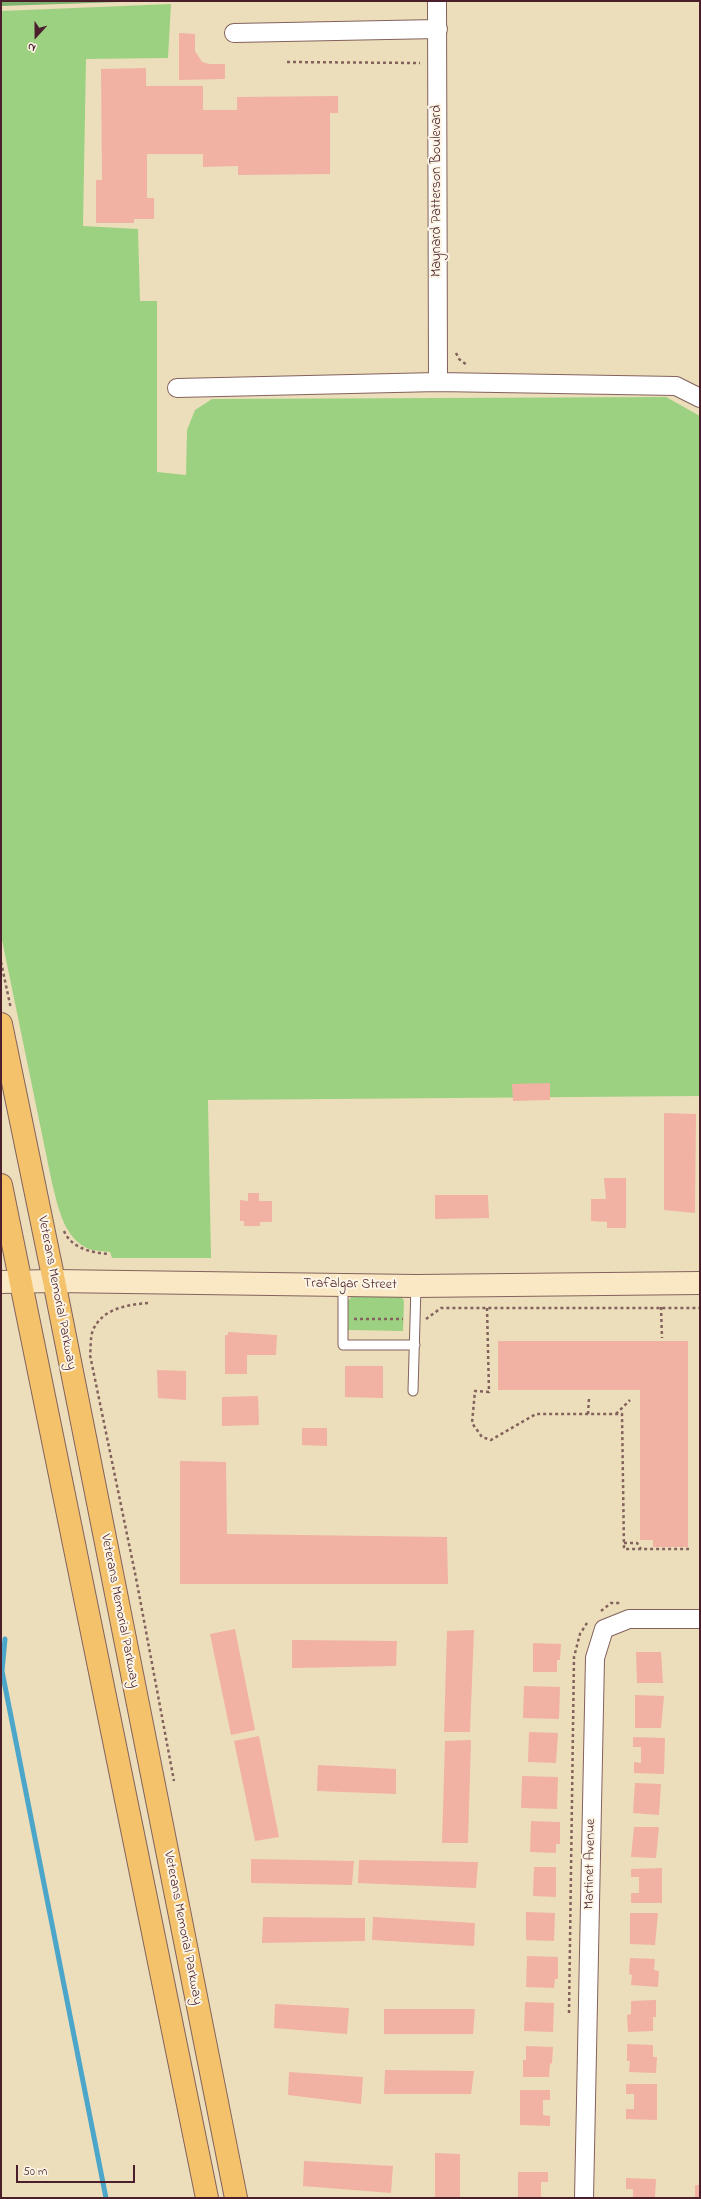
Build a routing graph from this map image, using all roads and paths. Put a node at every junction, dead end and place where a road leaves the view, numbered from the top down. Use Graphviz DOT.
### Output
graph roads {
  1 [pos="437,1"];
  2 [pos="438,29"];
  3 [pos="234,33"];
  4 [pos="287,62"];
  5 [pos="421,63"];
  6 [pos="453,347"];
  7 [pos="474,367"];
  8 [pos="438,382"];
  9 [pos="177,388"];
  10 [pos="700,398"];
  11 [pos="1,1024"];
  12 [pos="1,1185"];
  13 [pos="54,1281"];
  14 [pos="11,1282"];
  15 [pos="700,1283"];
  16 [pos="343,1285"];
  17 [pos="416,1286"];
  18 [pos="154,1302"];
  19 [pos="661,1307"];
  20 [pos="487,1308"];
  21 [pos="700,1308"];
  22 [pos="343,1319"];
  23 [pos="415,1319"];
  24 [pos="662,1338"];
  25 [pos="415,1345"];
  26 [pos="413,1391"];
  27 [pos="589,1398"];
  28 [pos="630,1400"];
  29 [pos="588,1414"];
  30 [pos="616,1414"];
  31 [pos="624,1543"];
  32 [pos="641,1549"];
  33 [pos="689,1549"];
  34 [pos="700,1619"];
  35 [pos="586,1625"];
  36 [pos="174,1782"];
  37 [pos="569,2014"];
  38 [pos="207,2198"];
  39 [pos="236,2198"];
  40 [pos="584,2198"];
  1 -- 2 [label="street, Maynard Patterson Boulevard"];
  2 -- 3 [label="street"];
  2 -- 8 [label="street, Maynard Patterson Boulevard"];
  4 -- 5 [label="path"];
  6 -- 7 [label="path"];
  8 -- 9 [label="street"];
  8 -- 10 [label="street"];
  11 -- 13 [label="highway, Veterans Memorial Parkway"];
  12 -- 14 [label="highway, Veterans Memorial Parkway"];
  13 -- 14 [label="main road, Trafalgar Street"];
  13 -- 16 [label="main road, Trafalgar Street"];
  13 -- 39 [label="highway, Veterans Memorial Parkway"];
  14 -- 38 [label="highway, Veterans Memorial Parkway"];
  15 -- 17 [label="main road, Trafalgar Street"];
  16 -- 17 [label="main road, Trafalgar Street"];
  16 -- 22 [label="lane"];
  17 -- 23 [label="lane"];
  18 -- 36 [label="path"];
  19 -- 20 [label="path"];
  19 -- 21 [label="path"];
  19 -- 24 [label="path"];
  20 -- 23 [label="path"];
  20 -- 29 [label="path"];
  22 -- 23 [label="path"];
  22 -- 25 [label="lane"];
  23 -- 25 [label="lane"];
  25 -- 26 [label="lane"];
  27 -- 29 [label="path"];
  28 -- 30 [label="path"];
  29 -- 30 [label="path"];
  30 -- 31 [label="path"];
  31 -- 32 [label="path"];
  31 -- 32 [label="path"];
  32 -- 33 [label="path"];
  34 -- 40 [label="street, Martinet Avenue"];
  35 -- 37 [label="path"];
}
